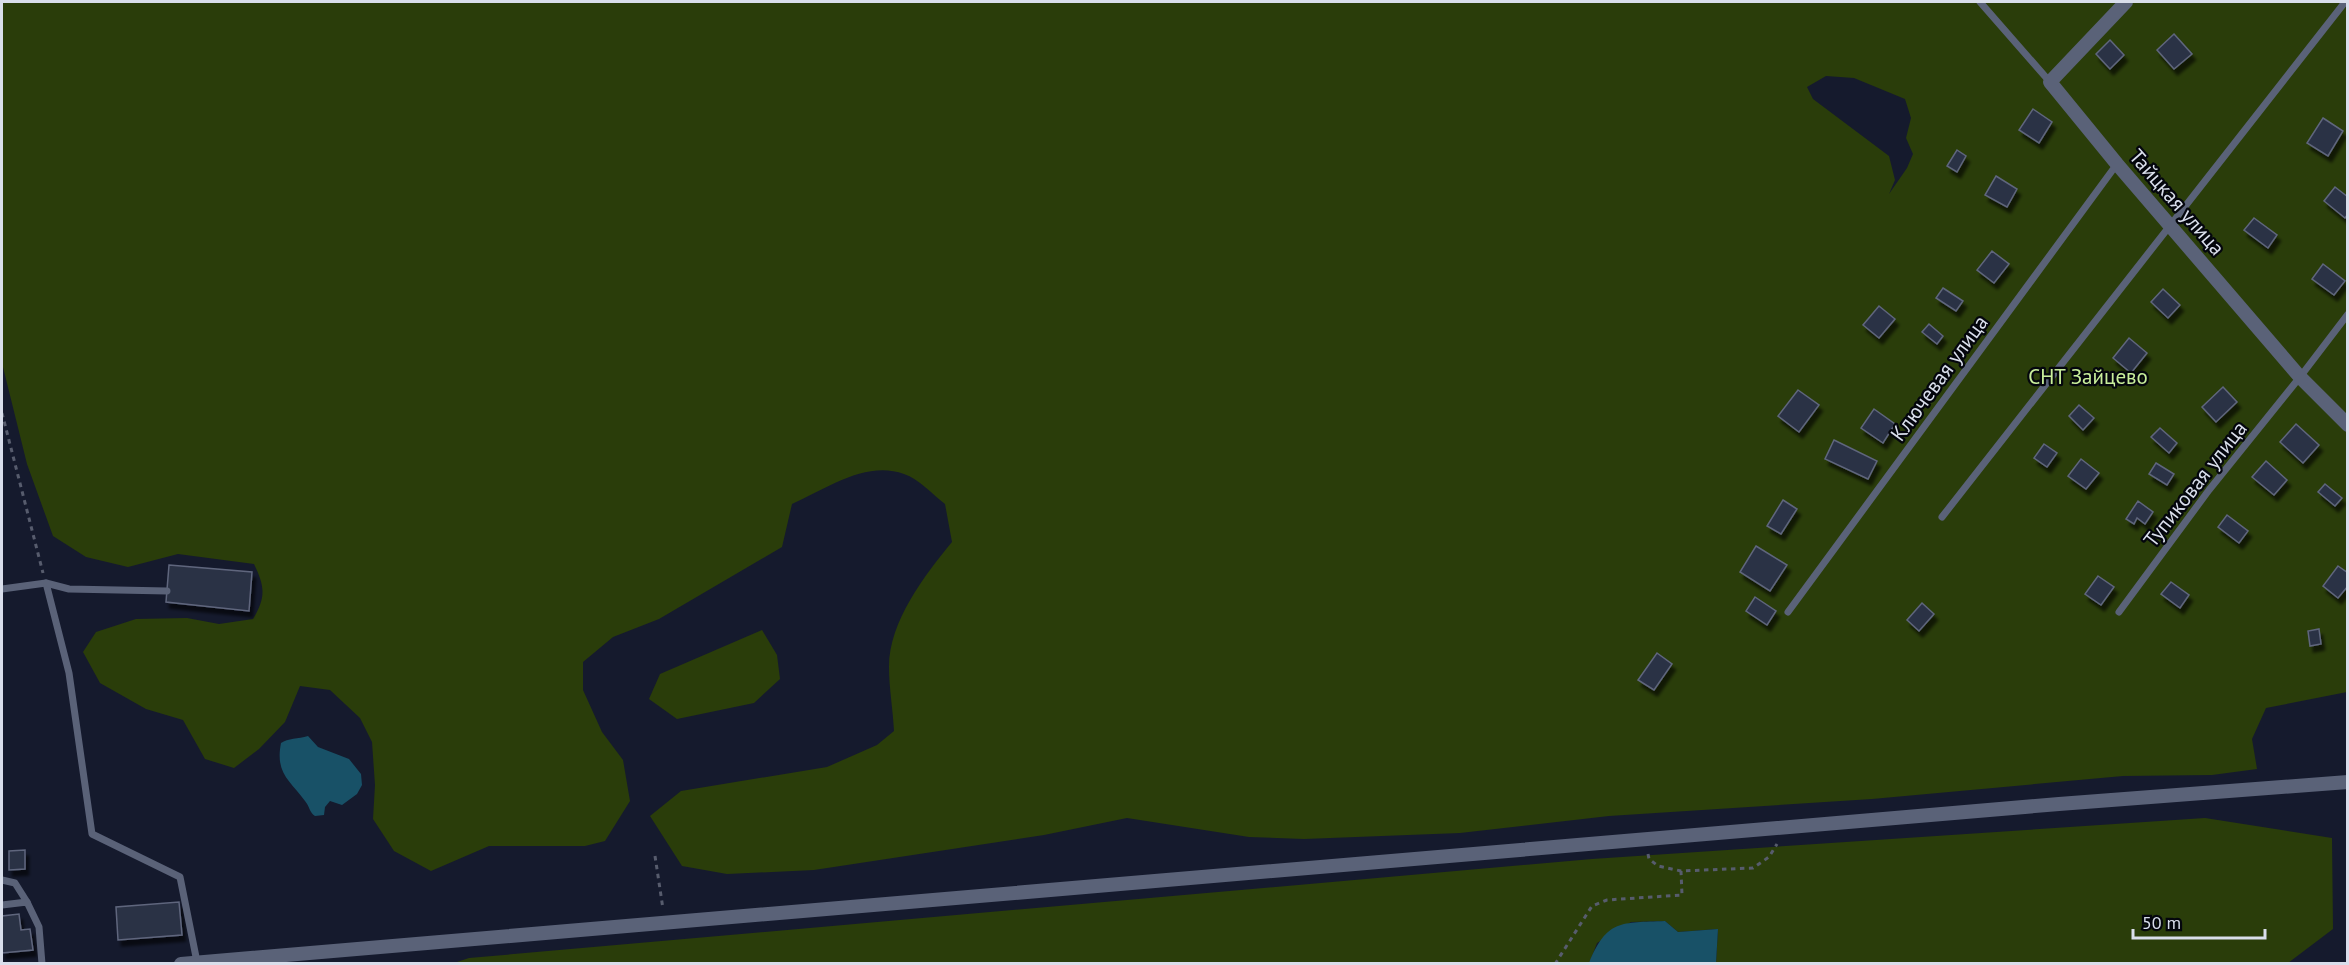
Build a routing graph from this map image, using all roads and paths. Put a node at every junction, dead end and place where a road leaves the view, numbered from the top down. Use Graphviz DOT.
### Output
graph roads {
  1 [pos="1980,2"];
  2 [pos="2126,2"];
  3 [pos="2345,2"];
  4 [pos="2050,82"];
  5 [pos="2116,164"];
  6 [pos="2171,227"];
  7 [pos="2348,314"];
  8 [pos="2300,377"];
  9 [pos="2,413"];
  10 [pos="2348,425"];
  11 [pos="1942,517"];
  12 [pos="46,583"];
  13 [pos="2,589"];
  14 [pos="167,591"];
  15 [pos="1788,612"];
  16 [pos="2119,612"];
  17 [pos="2348,782"];
  18 [pos="1779,828"];
  19 [pos="1647,840"];
  20 [pos="655,856"];
  21 [pos="1681,871"];
  22 [pos="2,880"];
  23 [pos="27,902"];
  24 [pos="2,905"];
  25 [pos="666,922"];
  26 [pos="197,962"];
  27 [pos="42,963"];
  28 [pos="181,963"];
  29 [pos="1555,963"];
  1 -- 4 [label="lane, Тайцкая улица"];
  2 -- 4 [label="street"];
  3 -- 6 [label="lane"];
  4 -- 5 [label="street, Тайцкая улица"];
  5 -- 6 [label="street, Тайцкая улица"];
  5 -- 15 [label="lane, Ключевая улица"];
  6 -- 8 [label="street, Тайцкая улица"];
  6 -- 11 [label="lane"];
  7 -- 8 [label="lane, Тупиковая улица"];
  8 -- 10 [label="street, Тайцкая улица"];
  8 -- 16 [label="lane, Тупиковая улица"];
  9 -- 12 [label="path"];
  12 -- 13 [label="lane"];
  12 -- 14 [label="lane"];
  12 -- 26 [label="lane"];
  17 -- 18 [label="street"];
  18 -- 19 [label="street"];
  18 -- 21 [label="path"];
  19 -- 21 [label="path"];
  19 -- 25 [label="street"];
  20 -- 25 [label="path"];
  21 -- 29 [label="path"];
  22 -- 23 [label="lane"];
  23 -- 24 [label="lane"];
  23 -- 27 [label="lane"];
  25 -- 26 [label="street"];
  26 -- 28 [label="street"];
}
